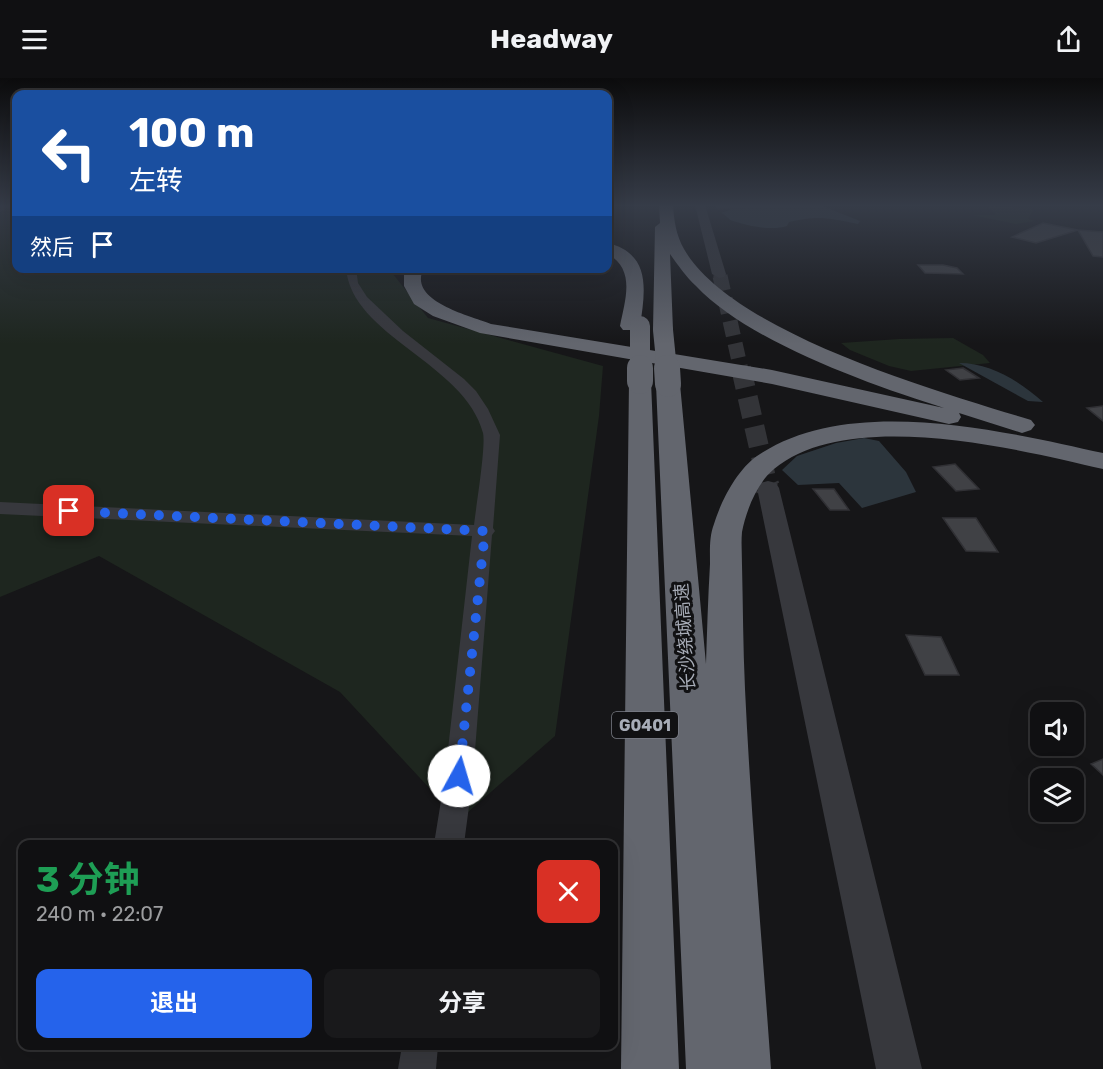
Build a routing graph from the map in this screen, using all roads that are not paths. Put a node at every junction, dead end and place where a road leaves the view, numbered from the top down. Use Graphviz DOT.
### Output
graph roads {
  1 [pos="615,251"];
  2 [pos="645,251"];
  3 [pos="663,251"];
  4 [pos="677,251"];
  5 [pos="713,251"];
  6 [pos="350,273"];
  7 [pos="413,273"];
  8 [pos="423,273"];
  9 [pos="719,274"];
  10 [pos="635,326"];
  11 [pos="646,381"];
  12 [pos="1101,455"];
  13 [pos="768,488"];
  14 [pos="0,508"];
  15 [pos="485,531"];
  16 [pos="450,840"];
  17 [pos="419,1050"];
  18 [pos="417,1069"];
  19 [pos="651,1069"];
  20 [pos="715,1069"];
  21 [pos="742,1069"];
  22 [pos="899,1069"];
  1 -- 10 [label="highway"];
  2 -- 10 [label="highway, 长沙绕城高速 / G0401"];
  3 -- 11 [label="highway, 长沙绕城高速 / G0401, bridge"];
  4 -- 12 [label="highway"];
  5 -- 9 [label="street"];
  6 -- 15 [label="street"];
  7 -- 12 [label="highway"];
  8 -- 12 [label="highway"];
  10 -- 11 [label="highway, 长沙绕城高速 / G0401, bridge"];
  11 -- 19 [label="highway, 长沙绕城高速 / G0401"];
  11 -- 20 [label="highway, 长沙绕城高速 / G0401"];
  12 -- 21 [label="highway"];
  13 -- 22 [label="street"];
  14 -- 15 [label="street"];
  15 -- 16 [label="street"];
  17 -- 18 [label="street"];
}
